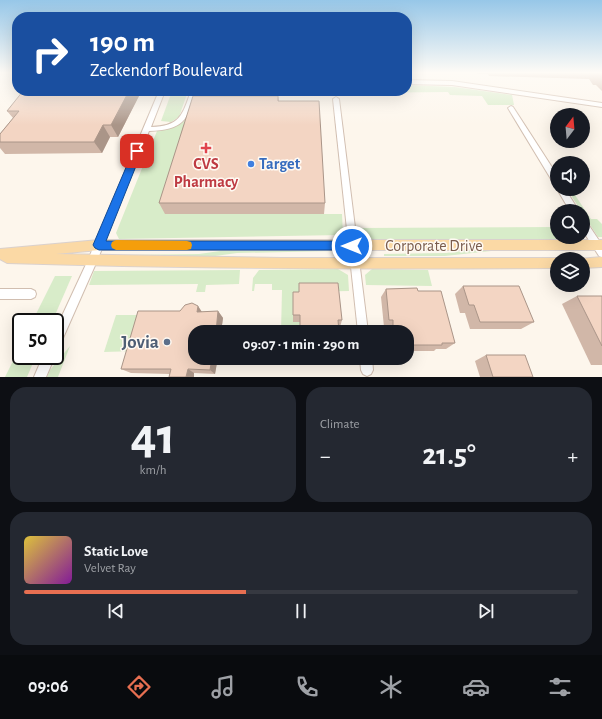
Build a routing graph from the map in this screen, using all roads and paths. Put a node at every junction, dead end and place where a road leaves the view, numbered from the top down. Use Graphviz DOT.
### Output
graph roads {
  1 [pos="492,90"];
  2 [pos="160,96"];
  3 [pos="192,96"];
  4 [pos="336,99"];
  5 [pos="602,105"];
  6 [pos="511,108"];
  7 [pos="146,129"];
  8 [pos="550,171"];
  9 [pos="590,234"];
  10 [pos="99,245"];
  11 [pos="352,246"];
  12 [pos="600,248"];
  13 [pos="0,254"];
  14 [pos="0,258"];
  15 [pos="92,261"];
  16 [pos="602,262"];
  17 [pos="550,263"];
  18 [pos="590,263"];
  19 [pos="355,264"];
  20 [pos="0,294"];
  21 [pos="31,294"];
  22 [pos="64,323"];
  23 [pos="362,325"];
  24 [pos="45,365"];
  25 [pos="367,365"];
  26 [pos="367,370"];
  27 [pos="40,377"];
  1 -- 5 [label="street"];
  2 -- 7 [label="street"];
  3 -- 7 [label="street"];
  4 -- 11 [label="street"];
  6 -- 8 [label="street"];
  7 -- 10 [label="street"];
  9 -- 12 [label="street"];
  10 -- 11 [label="main road, Corporate Drive"];
  10 -- 13 [label="main road, Corporate Drive"];
  10 -- 15 [label="street"];
  11 -- 12 [label="main road, Corporate Drive"];
  11 -- 19 [label="street"];
  14 -- 15 [label="main road, Corporate Drive"];
  15 -- 19 [label="main road, Corporate Drive"];
  15 -- 22 [label="street"];
  16 -- 18 [label="main road"];
  17 -- 19 [label="main road, Corporate Drive"];
  19 -- 23 [label="street"];
  20 -- 21 [label="street"];
  24 -- 27 [label="street"];
  25 -- 26 [label="street"];
}
